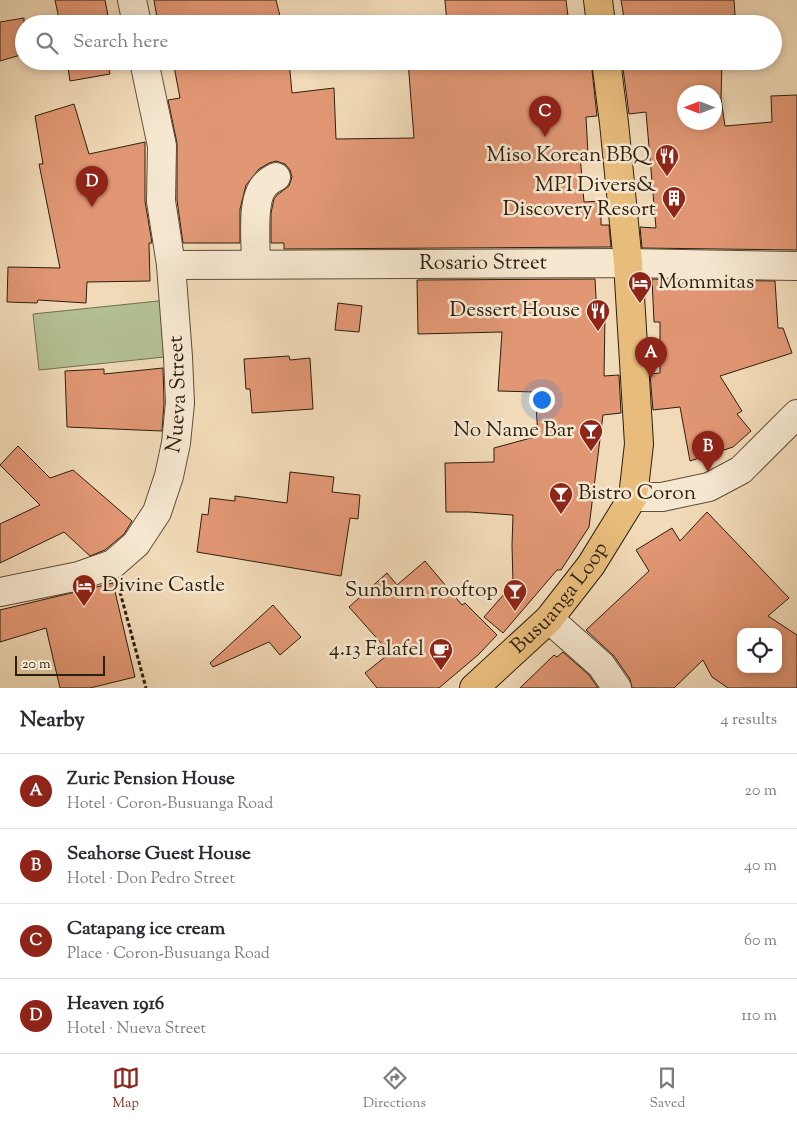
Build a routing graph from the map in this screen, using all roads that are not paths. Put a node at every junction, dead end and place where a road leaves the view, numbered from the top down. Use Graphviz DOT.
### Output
graph roads {
  1 [pos="132,0"];
  2 [pos="598,0"];
  3 [pos="134,15"];
  4 [pos="600,15"];
  5 [pos="146,70"];
  6 [pos="607,70"];
  7 [pos="276,177"];
  8 [pos="256,263"];
  9 [pos="628,263"];
  10 [pos="171,265"];
  11 [pos="797,266"];
  12 [pos="797,414"];
  13 [pos="633,497"];
  14 [pos="0,592"];
  15 [pos="549,619"];
  16 [pos="474,688"];
  17 [pos="617,688"];
  1 -- 3 [label="street"];
  2 -- 4 [label="main road"];
  5 -- 10 [label="street, Nueva Street"];
  6 -- 9 [label="main road"];
  7 -- 8 [label="street"];
  8 -- 9 [label="street, Rosario Street"];
  8 -- 10 [label="street, Rosario Street"];
  9 -- 11 [label="street, Rosario Street"];
  9 -- 13 [label="main road"];
  10 -- 14 [label="street, Nueva Street"];
  12 -- 13 [label="street"];
  13 -- 15 [label="main road, Busuanga Loop"];
  15 -- 16 [label="main road, Busuanga Loop"];
  15 -- 17 [label="street"];
}
